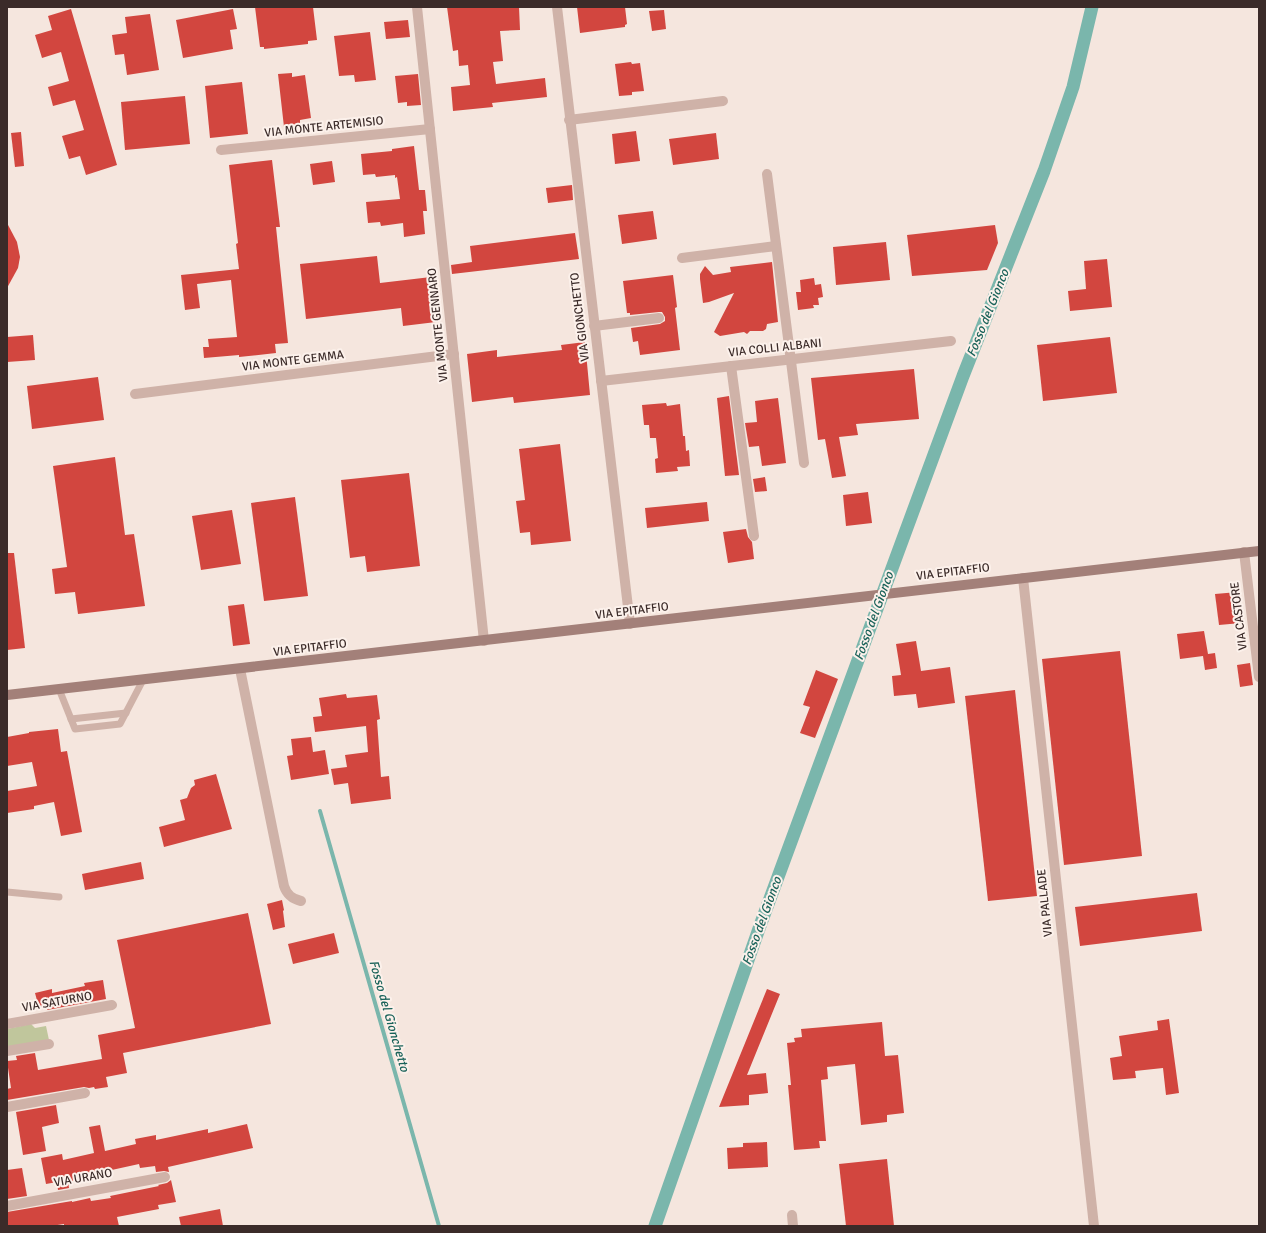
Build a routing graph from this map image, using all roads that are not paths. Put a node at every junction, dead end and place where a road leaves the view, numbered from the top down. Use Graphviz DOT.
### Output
graph roads {
  1 [pos="417,7"];
  2 [pos="557,7"];
  3 [pos="724,101"];
  4 [pos="569,120"];
  5 [pos="430,129"];
  6 [pos="221,150"];
  7 [pos="766,174"];
  8 [pos="776,246"];
  9 [pos="682,258"];
  10 [pos="659,318"];
  11 [pos="594,326"];
  12 [pos="951,341"];
  13 [pos="454,354"];
  14 [pos="790,360"];
  15 [pos="731,366"];
  16 [pos="601,381"];
  17 [pos="135,394"];
  18 [pos="804,463"];
  19 [pos="754,536"];
  20 [pos="1259,551"];
  21 [pos="1244,552"];
  22 [pos="1023,578"];
  23 [pos="630,624"];
  24 [pos="484,641"];
  25 [pos="240,669"];
  26 [pos="1259,677"];
  27 [pos="143,680"];
  28 [pos="59,689"];
  29 [pos="7,695"];
  30 [pos="7,892"];
  31 [pos="59,897"];
  32 [pos="301,901"];
  33 [pos="112,1005"];
  34 [pos="7,1024"];
  35 [pos="48,1044"];
  36 [pos="7,1051"];
  37 [pos="85,1093"];
  38 [pos="7,1107"];
  39 [pos="164,1177"];
  40 [pos="7,1206"];
  41 [pos="792,1215"];
  42 [pos="793,1226"];
  43 [pos="1094,1226"];
  1 -- 5 [label="street, VIA MONTE GENNARO"];
  2 -- 4 [label="street, VIA GIONCHETTO"];
  3 -- 4 [label="street"];
  4 -- 11 [label="street, VIA GIONCHETTO"];
  5 -- 6 [label="street, VIA MONTE ARTEMISIO"];
  5 -- 13 [label="street, VIA MONTE GENNARO"];
  7 -- 8 [label="street"];
  8 -- 9 [label="street"];
  8 -- 14 [label="street"];
  10 -- 11 [label="street"];
  11 -- 16 [label="street, VIA GIONCHETTO"];
  12 -- 14 [label="street, VIA COLLI ALBANI"];
  13 -- 17 [label="street, VIA MONTE GEMMA"];
  13 -- 24 [label="street, VIA MONTE GENNARO"];
  14 -- 15 [label="street, VIA COLLI ALBANI"];
  14 -- 18 [label="street"];
  15 -- 16 [label="street, VIA COLLI ALBANI"];
  15 -- 19 [label="street"];
  16 -- 23 [label="street, VIA GIONCHETTO"];
  20 -- 21 [label="main road, VIA EPITAFFIO"];
  21 -- 22 [label="main road, VIA EPITAFFIO"];
  21 -- 26 [label="street, VIA CASTORE"];
  22 -- 23 [label="main road, VIA EPITAFFIO"];
  22 -- 43 [label="street, VIA PALLADE"];
  23 -- 24 [label="main road, VIA EPITAFFIO"];
  24 -- 25 [label="main road, VIA EPITAFFIO"];
  25 -- 27 [label="main road, VIA EPITAFFIO"];
  25 -- 32 [label="street"];
  27 -- 28 [label="main road, VIA EPITAFFIO"];
  27 -- 28 [label="lane"];
  28 -- 29 [label="main road, VIA EPITAFFIO"];
  30 -- 31 [label="lane"];
  33 -- 34 [label="street, VIA SATURNO"];
  35 -- 36 [label="street"];
  37 -- 38 [label="street"];
  39 -- 40 [label="street, VIA URANO"];
  41 -- 42 [label="street"];
}
